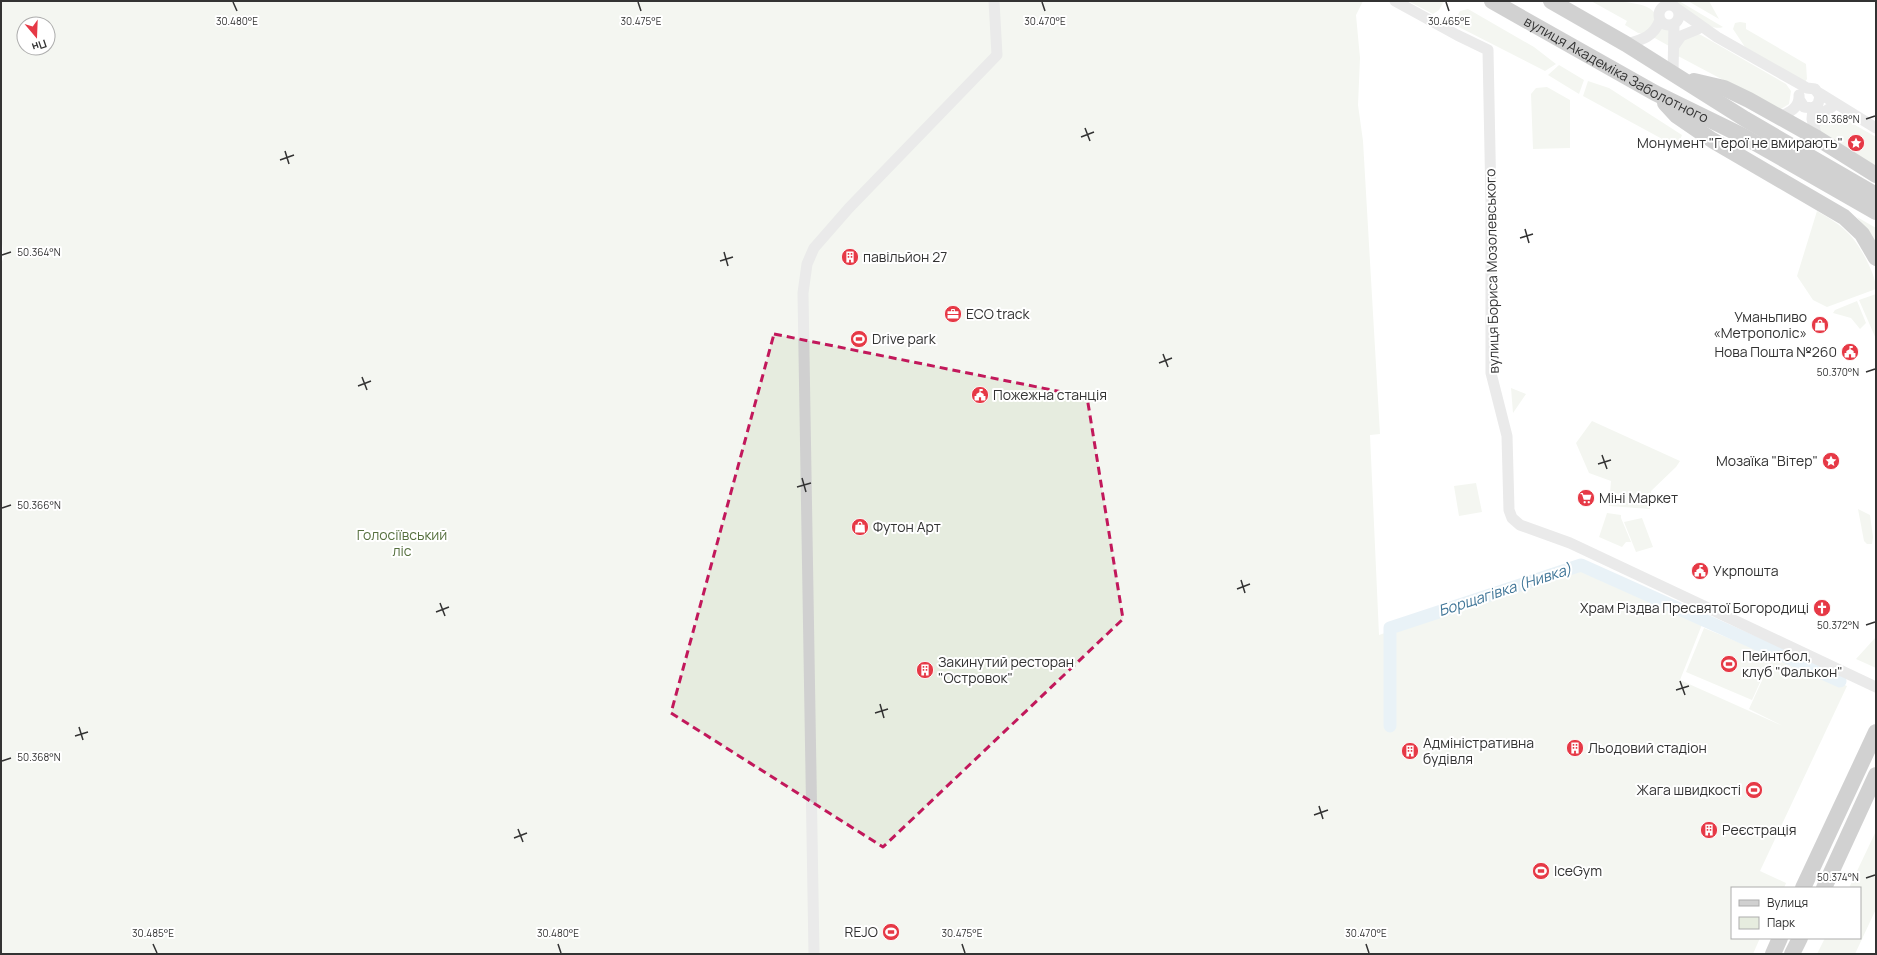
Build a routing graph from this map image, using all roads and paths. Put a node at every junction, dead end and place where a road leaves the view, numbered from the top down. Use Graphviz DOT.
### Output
graph roads {
  1 [pos="994,1"];
  2 [pos="1395,1"];
  3 [pos="1492,1"];
  4 [pos="1551,1"];
  5 [pos="1656,1"];
  6 [pos="1674,7"];
  7 [pos="1660,16"];
  8 [pos="1675,23"];
  9 [pos="1698,30"];
  10 [pos="1717,37"];
  11 [pos="1626,44"];
  12 [pos="1674,46"];
  13 [pos="1678,75"];
  14 [pos="1655,93"];
  15 [pos="1819,93"];
  16 [pos="1802,94"];
  17 [pos="1836,106"];
  18 [pos="1814,107"];
  19 [pos="1778,117"];
  20 [pos="1876,128"];
  21 [pos="1815,132"];
  22 [pos="1876,175"];
  23 [pos="1876,194"];
  24 [pos="1876,212"];
  25 [pos="1876,258"];
  26 [pos="1876,687"];
  27 [pos="1876,732"];
  28 [pos="1876,775"];
  29 [pos="1803,887"];
  30 [pos="1824,887"];
  31 [pos="1780,939"];
  32 [pos="1800,939"];
  33 [pos="814,954"];
  34 [pos="1773,954"];
  35 [pos="1792,954"];
  1 -- 33 [label="street"];
  2 -- 26 [label="street, вулиця Бориса Мозолевського"];
  3 -- 14 [label="highway, вулиця Академіка Заболотного"];
  4 -- 11 [label="highway, вулиця Академіка Заболотного"];
  5 -- 6 [label="street"];
  5 -- 7 [label="street"];
  6 -- 7 [label="street"];
  6 -- 8 [label="street"];
  6 -- 10 [label="street"];
  7 -- 8 [label="street"];
  7 -- 11 [label="street"];
  8 -- 9 [label="street"];
  8 -- 12 [label="street"];
  9 -- 10 [label="street"];
  9 -- 12 [label="street"];
  10 -- 16 [label="street"];
  11 -- 13 [label="highway, вулиця Академіка Заболотного"];
  12 -- 13 [label="street"];
  13 -- 19 [label="highway"];
  13 -- 23 [label="highway, вулиця Академіка Заболотного"];
  14 -- 24 [label="highway, вулиця Академіка Заболотного"];
  14 -- 25 [label="highway"];
  15 -- 16 [label="street"];
  15 -- 17 [label="street"];
  15 -- 18 [label="street"];
  16 -- 18 [label="street"];
  16 -- 19 [label="street"];
  17 -- 18 [label="street"];
  17 -- 20 [label="street"];
  17 -- 21 [label="street"];
  18 -- 21 [label="street"];
  19 -- 21 [label="highway"];
  21 -- 22 [label="highway"];
  27 -- 29 [label="highway"];
  28 -- 30 [label="highway"];
  31 -- 34 [label="highway"];
  32 -- 35 [label="highway"];
}
